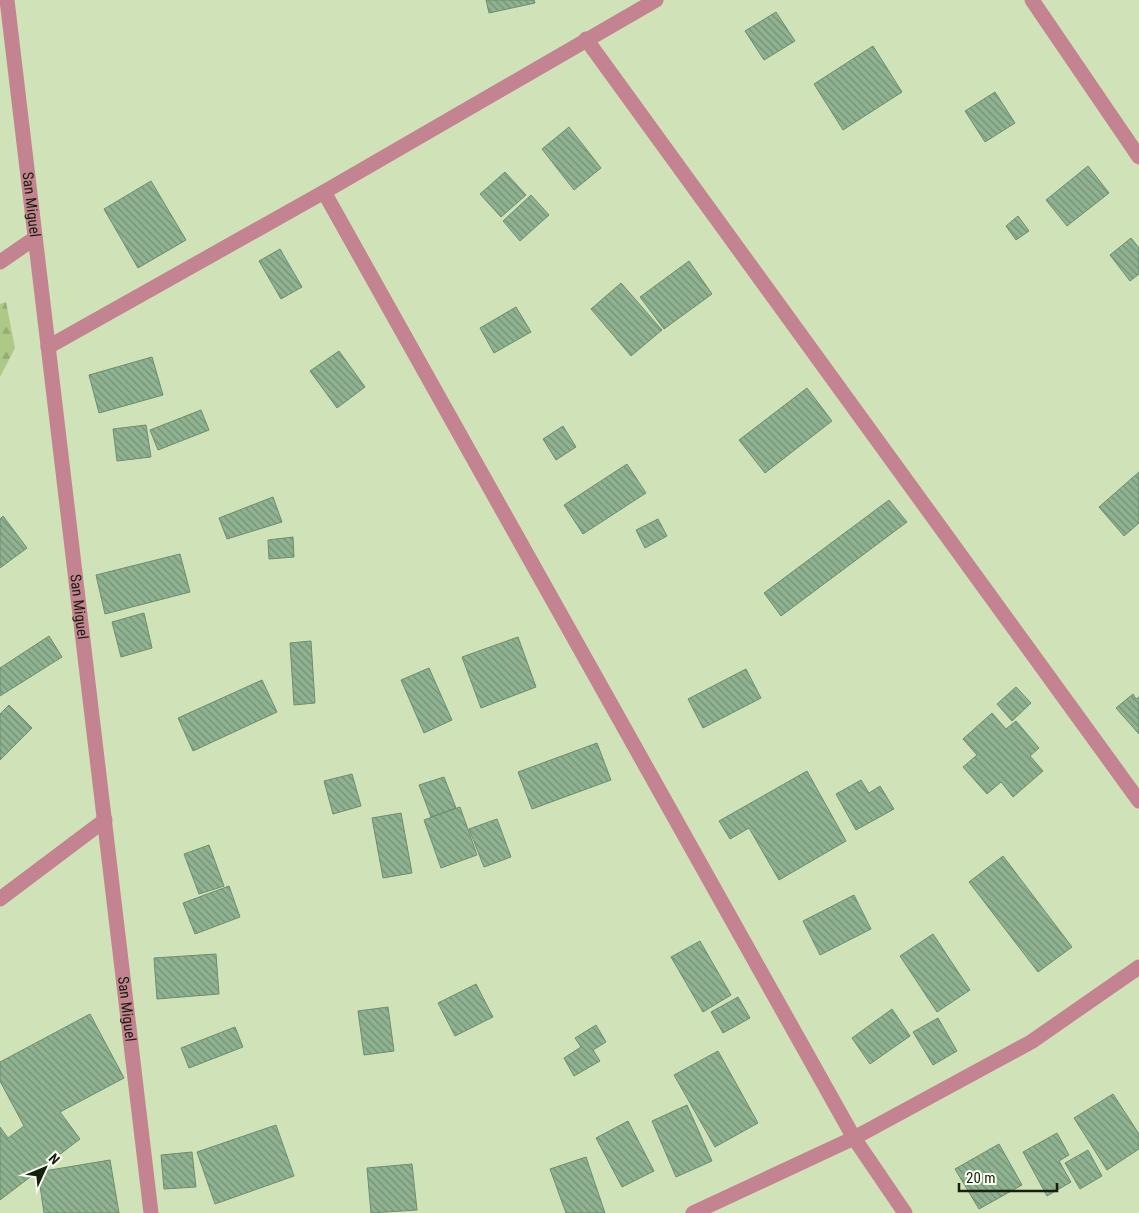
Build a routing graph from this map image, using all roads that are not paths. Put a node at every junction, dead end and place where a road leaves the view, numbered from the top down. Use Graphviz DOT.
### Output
graph roads {
  1 [pos="7,0"];
  2 [pos="656,0"];
  3 [pos="1032,0"];
  4 [pos="0,2"];
  5 [pos="9,15"];
  6 [pos="586,38"];
  7 [pos="1139,157"];
  8 [pos="324,192"];
  9 [pos="35,238"];
  10 [pos="0,262"];
  11 [pos="48,347"];
  12 [pos="1139,801"];
  13 [pos="105,820"];
  14 [pos="0,899"];
  15 [pos="1139,967"];
  16 [pos="854,1138"];
  17 [pos="151,1213"];
  18 [pos="693,1213"];
  19 [pos="905,1213"];
  1 -- 5 [label="street, San Miguel"];
  2 -- 6 [label="street"];
  3 -- 7 [label="street"];
  4 -- 5 [label="street"];
  5 -- 9 [label="street, San Miguel"];
  6 -- 8 [label="street"];
  6 -- 12 [label="street"];
  8 -- 11 [label="street"];
  8 -- 16 [label="street"];
  9 -- 10 [label="street"];
  9 -- 11 [label="street, San Miguel"];
  11 -- 13 [label="street, San Miguel"];
  13 -- 14 [label="street"];
  13 -- 17 [label="street, San Miguel"];
  15 -- 16 [label="street"];
  16 -- 18 [label="street"];
  16 -- 19 [label="street"];
}
